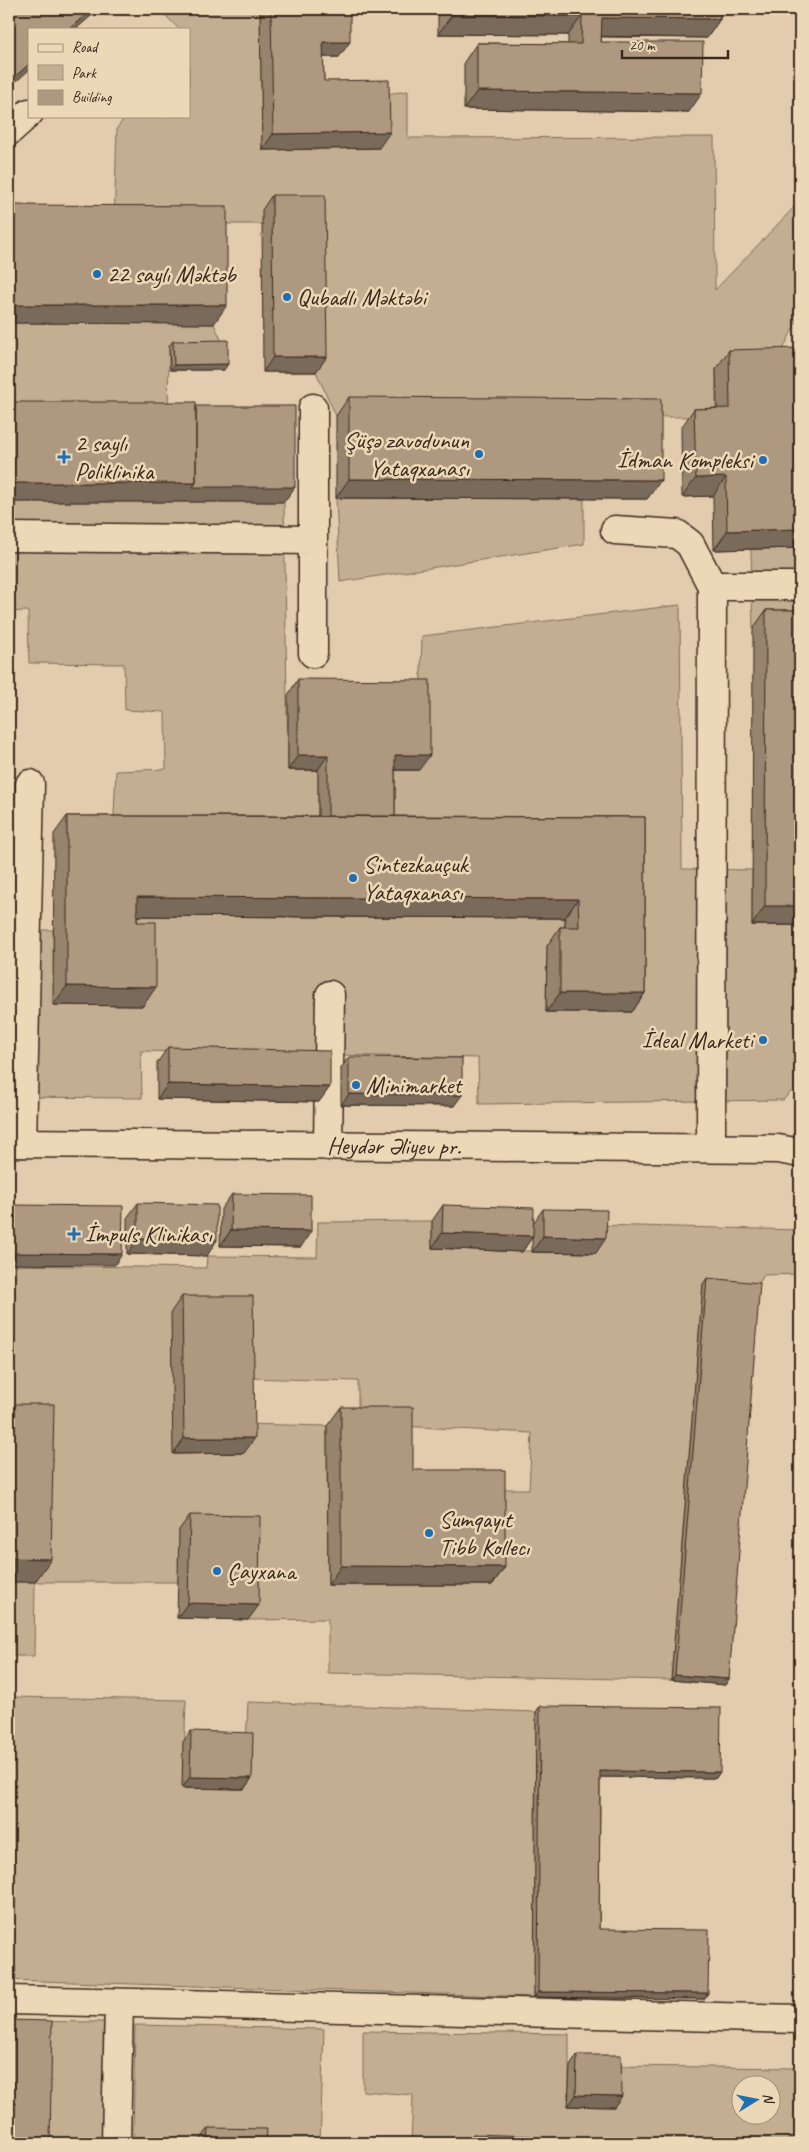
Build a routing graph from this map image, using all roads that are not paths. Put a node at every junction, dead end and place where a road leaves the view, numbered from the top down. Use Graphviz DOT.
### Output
graph roads {
  1 [pos="28,114"];
  2 [pos="9,131"];
  3 [pos="314,408"];
  4 [pos="615,530"];
  5 [pos="9,537"];
  6 [pos="313,540"];
  7 [pos="712,586"];
  8 [pos="800,586"];
  9 [pos="313,653"];
  10 [pos="30,784"];
  11 [pos="330,994"];
  12 [pos="15,1143"];
  13 [pos="328,1146"];
  14 [pos="793,1147"];
  15 [pos="711,1148"];
  16 [pos="9,2000"];
  17 [pos="119,2003"];
  18 [pos="800,2019"];
  19 [pos="116,2143"];
  1 -- 2 [label="main road"];
  3 -- 6 [label="main road"];
  4 -- 7 [label="main road"];
  5 -- 6 [label="main road"];
  6 -- 9 [label="main road"];
  7 -- 8 [label="main road"];
  7 -- 15 [label="main road"];
  10 -- 12 [label="main road"];
  11 -- 13 [label="main road"];
  12 -- 13 [label="main road, Heydər Əliyev pr."];
  13 -- 15 [label="main road, Heydər Əliyev pr."];
  14 -- 15 [label="main road, Heydər Əliyev pr."];
  16 -- 17 [label="main road"];
  17 -- 18 [label="main road"];
  17 -- 19 [label="main road"];
}
